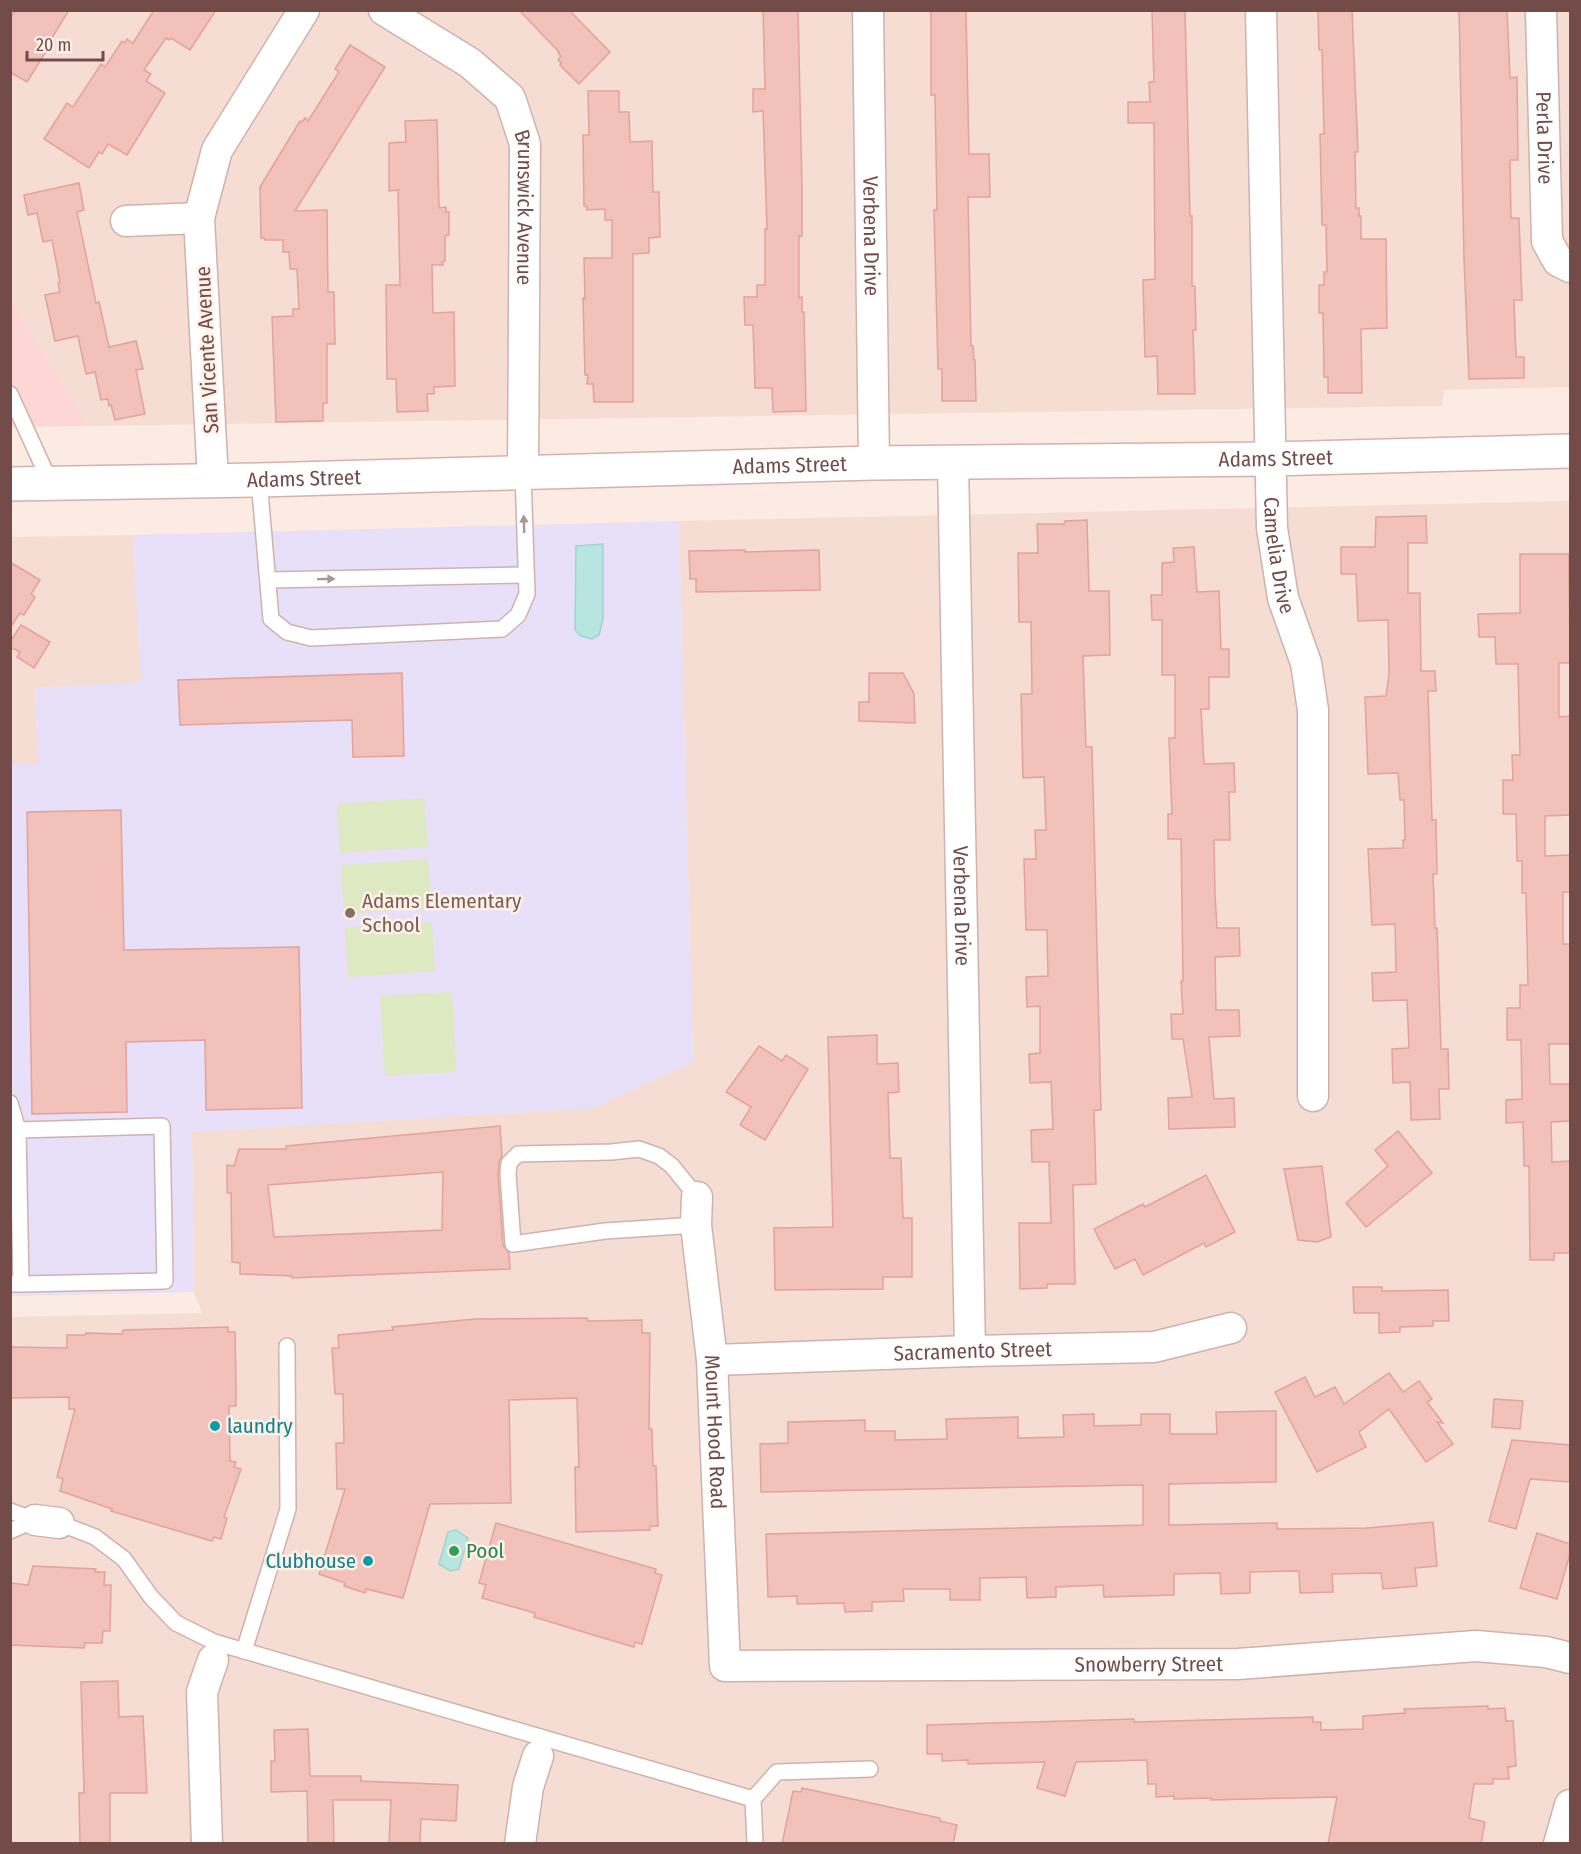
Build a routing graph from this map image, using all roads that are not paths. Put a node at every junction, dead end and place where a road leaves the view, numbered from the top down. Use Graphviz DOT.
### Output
graph roads {
  1 [pos="304,10"];
  2 [pos="384,10"];
  3 [pos="868,10"];
  4 [pos="1261,10"];
  5 [pos="1541,10"];
  6 [pos="199,218"];
  7 [pos="126,221"];
  8 [pos="1564,264"];
  9 [pos="10,394"];
  10 [pos="1570,451"];
  11 [pos="1271,459"];
  12 [pos="953,462"];
  13 [pos="874,463"];
  14 [pos="523,473"];
  15 [pos="259,480"];
  16 [pos="213,481"];
  17 [pos="10,484"];
  18 [pos="51,484"];
  19 [pos="526,575"];
  20 [pos="268,580"];
  21 [pos="1313,1096"];
  22 [pos="10,1102"];
  23 [pos="18,1130"];
  24 [pos="697,1211"];
  25 [pos="16,1284"];
  26 [pos="1231,1328"];
  27 [pos="287,1346"];
  28 [pos="969,1351"];
  29 [pos="712,1360"];
  30 [pos="29,1521"];
  31 [pos="244,1651"];
  32 [pos="215,1652"];
  33 [pos="1570,1658"];
  34 [pos="725,1666"];
  35 [pos="541,1747"];
  36 [pos="870,1769"];
  37 [pos="753,1799"];
  38 [pos="1570,1805"];
  39 [pos="207,1844"];
  40 [pos="520,1844"];
  41 [pos="755,1844"];
  42 [pos="1559,1844"];
  1 -- 6 [label="street, San Vicente Avenue"];
  2 -- 14 [label="street, Brunswick Avenue"];
  3 -- 13 [label="street, Verbena Drive"];
  4 -- 11 [label="street, Camelia Drive"];
  5 -- 8 [label="street, Perla Drive"];
  6 -- 7 [label="street"];
  6 -- 16 [label="street, San Vicente Avenue"];
  9 -- 18 [label="lane"];
  10 -- 11 [label="main road, Adams Street"];
  11 -- 12 [label="main road, Adams Street"];
  11 -- 21 [label="street, Camelia Drive"];
  12 -- 13 [label="main road, Adams Street"];
  12 -- 28 [label="street, Verbena Drive"];
  13 -- 14 [label="main road, Adams Street"];
  14 -- 15 [label="main road, Adams Street"];
  19 -- 14 [label="lane, one-way"];
  15 -- 16 [label="main road, Adams Street"];
  15 -- 20 [label="lane"];
  16 -- 18 [label="main road, Adams Street"];
  17 -- 18 [label="main road, Adams Street"];
  20 -- 19 [label="lane, one-way"];
  19 -- 20 [label="lane"];
  22 -- 23 [label="lane"];
  23 -- 25 [label="lane"];
  23 -- 25 [label="lane"];
  24 -- 24 [label="lane"];
  24 -- 29 [label="street, Mount Hood Road"];
  26 -- 28 [label="street, Sacramento Street"];
  27 -- 31 [label="lane"];
  28 -- 29 [label="street, Sacramento Street"];
  29 -- 34 [label="street, Mount Hood Road"];
  30 -- 32 [label="lane"];
  31 -- 32 [label="lane"];
  31 -- 35 [label="lane"];
  32 -- 39 [label="street"];
  33 -- 34 [label="street, Snowberry Street"];
  35 -- 37 [label="lane"];
  35 -- 40 [label="street"];
  36 -- 37 [label="lane"];
  37 -- 41 [label="lane"];
  38 -- 42 [label="street"];
}
